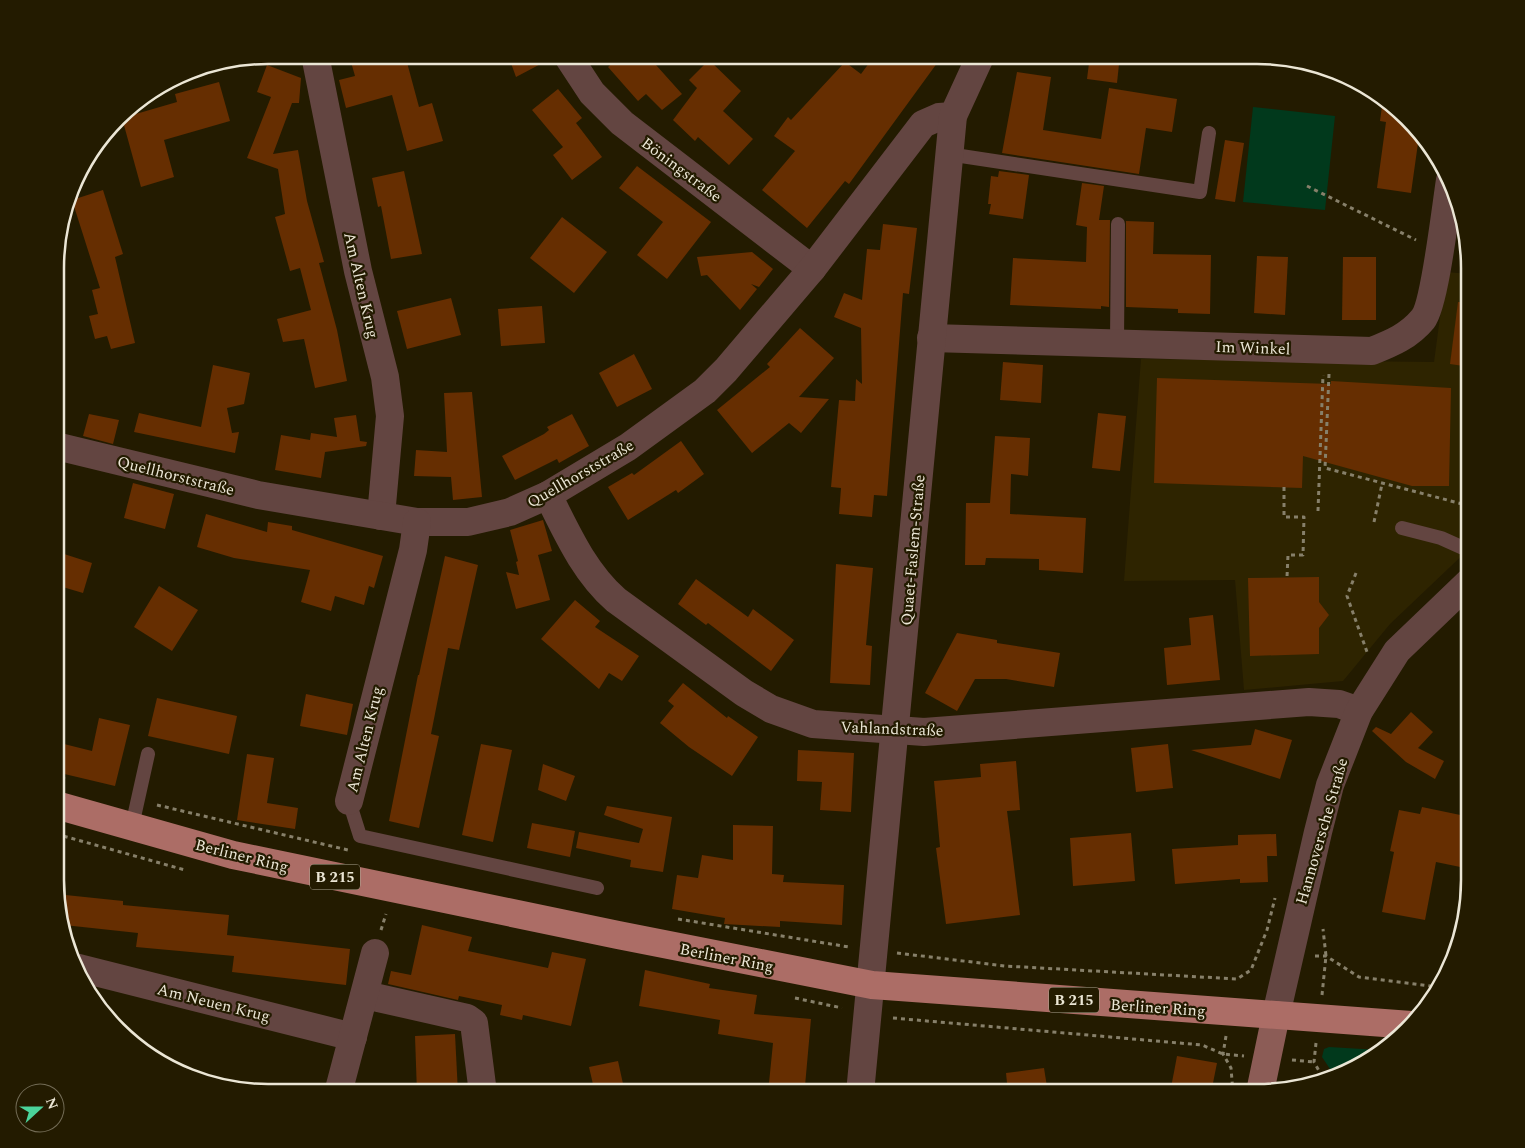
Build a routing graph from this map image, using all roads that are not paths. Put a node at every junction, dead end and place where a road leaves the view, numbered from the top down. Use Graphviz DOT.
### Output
graph roads {
  1 [pos="317,64"];
  2 [pos="573,64"];
  3 [pos="977,64"];
  4 [pos="953,116"];
  5 [pos="1209,133"];
  6 [pos="948,154"];
  7 [pos="1447,194"];
  8 [pos="1118,224"];
  9 [pos="812,268"];
  10 [pos="931,338"];
  11 [pos="1117,342"];
  12 [pos="64,448"];
  13 [pos="548,495"];
  14 [pos="381,516"];
  15 [pos="417,522"];
  16 [pos="1402,528"];
  17 [pos="1461,547"];
  18 [pos="1461,591"];
  19 [pos="1359,711"];
  20 [pos="896,731"];
  21 [pos="148,754"];
  22 [pos="349,801"];
  23 [pos="64,807"];
  24 [pos="132,826"];
  25 [pos="597,888"];
  26 [pos="375,953"];
  27 [pos="85,969"];
  28 [pos="872,985"];
  29 [pos="365,995"];
  30 [pos="1276,1015"];
  31 [pos="1400,1025"];
  32 [pos="353,1037"];
  33 [pos="340,1084"];
  34 [pos="482,1084"];
  35 [pos="861,1084"];
  36 [pos="1262,1084"];
  1 -- 14 [label="street, Am Alten Krug"];
  2 -- 9 [label="street, Böningstraße"];
  3 -- 4 [label="street, Quaet-Faslem-Straße"];
  4 -- 6 [label="street, Quaet-Faslem-Straße"];
  4 -- 9 [label="street, Quellhorststraße"];
  5 -- 6 [label="lane"];
  6 -- 10 [label="street, Quaet-Faslem-Straße"];
  7 -- 11 [label="street, Im Winkel"];
  8 -- 11 [label="lane"];
  9 -- 13 [label="street, Quellhorststraße"];
  10 -- 11 [label="street, Im Winkel"];
  10 -- 20 [label="street, Quaet-Faslem-Straße"];
  12 -- 14 [label="street, Quellhorststraße"];
  13 -- 15 [label="street, Quellhorststraße"];
  13 -- 20 [label="street, Vahlandstraße"];
  14 -- 15 [label="street, Quellhorststraße"];
  15 -- 22 [label="street, Am Alten Krug"];
  16 -- 17 [label="lane"];
  18 -- 19 [label="street, Hannoversche Straße"];
  19 -- 20 [label="street, Vahlandstraße"];
  19 -- 30 [label="street, Hannoversche Straße"];
  20 -- 28 [label="street, Quaet-Faslem-Straße"];
  21 -- 24 [label="lane"];
  22 -- 25 [label="lane, Am Alten Krug"];
  23 -- 24 [label="main road, Berliner Ring / B 215"];
  24 -- 28 [label="main road, Berliner Ring / B 215"];
  26 -- 29 [label="street"];
  27 -- 32 [label="street, Am Neuen Krug"];
  28 -- 30 [label="main road, Berliner Ring / B 215"];
  28 -- 35 [label="street, Quaet-Faslem-Straße"];
  29 -- 32 [label="street"];
  29 -- 34 [label="street"];
  30 -- 31 [label="main road, Berliner Ring / B 215"];
  30 -- 36 [label="street, Hannoversche Straße"];
  32 -- 33 [label="street"];
}
